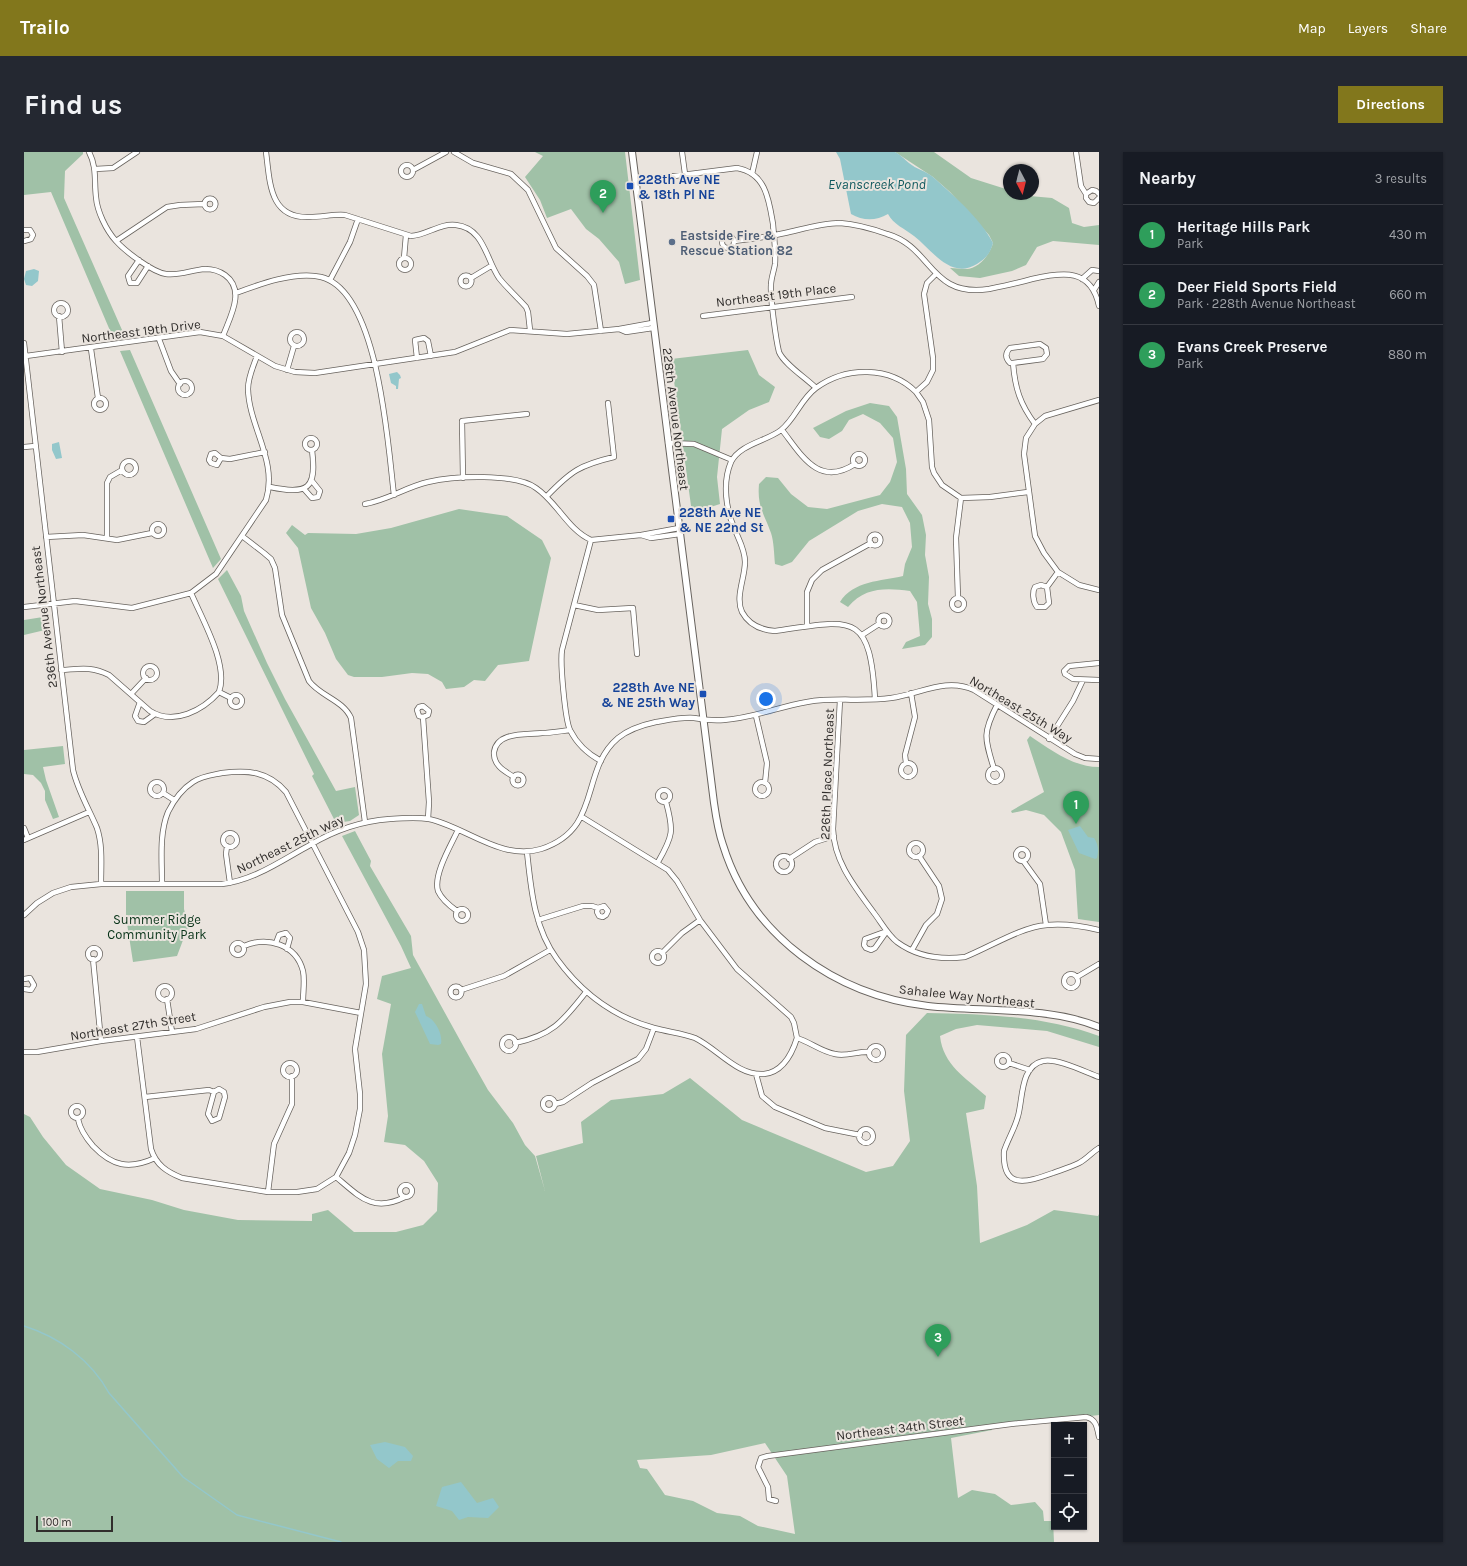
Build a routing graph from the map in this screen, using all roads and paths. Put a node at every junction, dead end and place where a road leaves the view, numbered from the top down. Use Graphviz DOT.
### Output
graph roads {
  1 [pos="90,152"];
  2 [pos="137,152"];
  3 [pos="266,152"];
  4 [pos="446,152"];
  5 [pos="454,152"];
  6 [pos="632,152"];
  7 [pos="682,152"];
  8 [pos="757,152"];
  9 [pos="1076,152"];
  10 [pos="96,169"];
  11 [pos="413,170"];
  12 [pos="685,174"];
  13 [pos="752,174"];
  14 [pos="635,181"];
  15 [pos="1086,194"];
  16 [pos="1099,194"];
  17 [pos="1099,198"];
  18 [pos="204,204"];
  19 [pos="358,219"];
  20 [pos="24,230"];
  21 [pos="406,235"];
  22 [pos="774,236"];
  23 [pos="24,241"];
  24 [pos="116,241"];
  25 [pos="734,241"];
  26 [pos="404,258"];
  27 [pos="140,260"];
  28 [pos="148,266"];
  29 [pos="491,266"];
  30 [pos="1099,271"];
  31 [pos="936,274"];
  32 [pos="471,278"];
  33 [pos="330,280"];
  34 [pos="1085,281"];
  35 [pos="1099,282"];
  36 [pos="1094,290"];
  37 [pos="236,293"];
  38 [pos="852,297"];
  39 [pos="773,306"];
  40 [pos="1099,306"];
  41 [pos="59,316"];
  42 [pos="703,316"];
  43 [pos="653,326"];
  44 [pos="530,330"];
  45 [pos="601,331"];
  46 [pos="223,336"];
  47 [pos="159,339"];
  48 [pos="24,343"];
  49 [pos="294,346"];
  50 [pos="91,349"];
  51 [pos="62,352"];
  52 [pos="26,356"];
  53 [pos="257,356"];
  54 [pos="431,356"];
  55 [pos="417,358"];
  56 [pos="376,363"];
  57 [pos="1013,363"];
  58 [pos="287,370"];
  59 [pos="180,384"];
  60 [pos="816,388"];
  61 [pos="916,392"];
  62 [pos="98,398"];
  63 [pos="1099,400"];
  64 [pos="608,403"];
  65 [pos="528,414"];
  66 [pos="1034,424"];
  67 [pos="782,430"];
  68 [pos="668,443"];
  69 [pos="35,446"];
  70 [pos="24,447"];
  71 [pos="312,450"];
  72 [pos="264,452"];
  73 [pos="221,458"];
  74 [pos="732,460"];
  75 [pos="855,464"];
  76 [pos="122,470"];
  77 [pos="463,478"];
  78 [pos="312,481"];
  79 [pos="270,486"];
  80 [pos="304,489"];
  81 [pos="1028,492"];
  82 [pos="394,495"];
  83 [pos="547,496"];
  84 [pos="961,498"];
  85 [pos="365,504"];
  86 [pos="680,531"];
  87 [pos="152,533"];
  88 [pos="242,536"];
  89 [pos="46,537"];
  90 [pos="107,538"];
  91 [pos="592,540"];
  92 [pos="871,543"];
  93 [pos="1058,572"];
  94 [pos="1046,587"];
  95 [pos="1099,590"];
  96 [pos="191,593"];
  97 [pos="958,598"];
  98 [pos="54,603"];
  99 [pos="574,605"];
  100 [pos="24,607"];
  101 [pos="879,624"];
  102 [pos="806,626"];
  103 [pos="862,635"];
  104 [pos="637,654"];
  105 [pos="1099,663"];
  106 [pos="61,670"];
  107 [pos="146,678"];
  108 [pos="1083,680"];
  109 [pos="1099,680"];
  110 [pos="219,692"];
  111 [pos="911,693"];
  112 [pos="131,694"];
  113 [pos="231,698"];
  114 [pos="875,699"];
  115 [pos="840,700"];
  116 [pos="140,702"];
  117 [pos="998,705"];
  118 [pos="155,714"];
  119 [pos="756,716"];
  120 [pos="423,717"];
  121 [pos="703,721"];
  122 [pos="570,730"];
  123 [pos="1049,739"];
  124 [pos="1099,759"];
  125 [pos="601,761"];
  126 [pos="906,762"];
  127 [pos="994,769"];
  128 [pos="514,777"];
  129 [pos="765,783"];
  130 [pos="163,793"];
  131 [pos="174,800"];
  132 [pos="666,802"];
  133 [pos="89,812"];
  134 [pos="582,817"];
  135 [pos="428,819"];
  136 [pos="365,822"];
  137 [pos="24,828"];
  138 [pos="458,830"];
  139 [pos="834,836"];
  140 [pos="26,839"];
  141 [pos="312,844"];
  142 [pos="227,846"];
  143 [pos="527,852"];
  144 [pos="919,856"];
  145 [pos="789,859"];
  146 [pos="658,862"];
  147 [pos="1024,862"];
  148 [pos="230,883"];
  149 [pos="101,884"];
  150 [pos="162,884"];
  151 [pos="748,898"];
  152 [pos="598,908"];
  153 [pos="457,911"];
  154 [pos="24,915"];
  155 [pos="538,920"];
  156 [pos="700,920"];
  157 [pos="1046,925"];
  158 [pos="1099,930"];
  159 [pos="887,931"];
  160 [pos="276,943"];
  161 [pos="244,946"];
  162 [pos="287,949"];
  163 [pos="550,950"];
  164 [pos="912,950"];
  165 [pos="662,953"];
  166 [pos="92,960"];
  167 [pos="1099,964"];
  168 [pos="1077,978"];
  169 [pos="24,979"];
  170 [pos="24,989"];
  171 [pos="461,990"];
  172 [pos="586,992"];
  173 [pos="167,999"];
  174 [pos="303,1002"];
  175 [pos="361,1013"];
  176 [pos="1099,1026"];
  177 [pos="654,1028"];
  178 [pos="172,1032"];
  179 [pos="137,1037"];
  180 [pos="797,1038"];
  181 [pos="101,1041"];
  182 [pos="515,1043"];
  183 [pos="24,1052"];
  184 [pos="869,1052"];
  185 [pos="1009,1063"];
  186 [pos="1030,1070"];
  187 [pos="756,1074"];
  188 [pos="292,1076"];
  189 [pos="1099,1077"];
  190 [pos="214,1092"];
  191 [pos="145,1097"];
  192 [pos="555,1104"];
  193 [pos="78,1119"];
  194 [pos="860,1135"];
  195 [pos="1099,1148"];
  196 [pos="154,1158"];
  197 [pos="336,1177"];
  198 [pos="268,1192"];
  199 [pos="405,1197"];
  200 [pos="1099,1437"];
  201 [pos="776,1501"];
  1 -- 10 [label="street"];
  2 -- 10 [label="street"];
  3 -- 19 [label="street"];
  4 -- 11 [label="street"];
  5 -- 45 [label="street"];
  6 -- 14 [label="main road, 228th Avenue Northeast"];
  7 -- 12 [label="street"];
  8 -- 13 [label="street"];
  9 -- 15 [label="street"];
  10 -- 24 [label="street"];
  12 -- 13 [label="street"];
  12 -- 14 [label="street"];
  13 -- 22 [label="street"];
  14 -- 43 [label="main road, 228th Avenue Northeast"];
  15 -- 16 [label="street"];
  15 -- 17 [label="street"];
  18 -- 24 [label="street"];
  19 -- 21 [label="street"];
  19 -- 33 [label="street"];
  20 -- 23 [label="street"];
  21 -- 26 [label="street"];
  21 -- 29 [label="street"];
  22 -- 25 [label="street"];
  22 -- 31 [label="street"];
  22 -- 39 [label="street"];
  24 -- 27 [label="street"];
  27 -- 28 [label="street"];
  27 -- 28 [label="street"];
  28 -- 37 [label="street"];
  29 -- 32 [label="street"];
  29 -- 44 [label="street"];
  30 -- 34 [label="street"];
  31 -- 34 [label="street"];
  31 -- 61 [label="street"];
  33 -- 37 [label="street"];
  33 -- 56 [label="street"];
  34 -- 36 [label="street"];
  35 -- 36 [label="street"];
  36 -- 40 [label="street"];
  37 -- 46 [label="street"];
  38 -- 39 [label="street, Northeast 19th Place"];
  39 -- 42 [label="street, Northeast 19th Place"];
  39 -- 60 [label="street"];
  41 -- 51 [label="street"];
  43 -- 45 [label="street, Northeast 19th Drive"];
  43 -- 68 [label="main road, 228th Avenue Northeast"];
  44 -- 45 [label="street, Northeast 19th Drive"];
  44 -- 54 [label="street, Northeast 19th Drive"];
  46 -- 47 [label="street, Northeast 19th Drive"];
  46 -- 53 [label="street, Northeast 19th Drive"];
  47 -- 50 [label="street, Northeast 19th Drive"];
  47 -- 59 [label="street"];
  48 -- 52 [label="street, 236th Avenue Northeast"];
  49 -- 58 [label="street"];
  50 -- 51 [label="street, Northeast 19th Drive"];
  50 -- 62 [label="street"];
  51 -- 52 [label="street, Northeast 19th Drive"];
  52 -- 69 [label="street, 236th Avenue Northeast"];
  53 -- 58 [label="street, Northeast 19th Drive"];
  53 -- 72 [label="street"];
  54 -- 55 [label="street, Northeast 19th Drive"];
  54 -- 55 [label="street"];
  55 -- 56 [label="street, Northeast 19th Drive"];
  56 -- 58 [label="street, Northeast 19th Drive"];
  56 -- 82 [label="street"];
  57 -- 57 [label="street"];
  57 -- 66 [label="street"];
  60 -- 61 [label="street"];
  60 -- 67 [label="street"];
  61 -- 84 [label="street"];
  63 -- 66 [label="street"];
  64 -- 83 [label="street"];
  65 -- 77 [label="street"];
  66 -- 81 [label="street"];
  67 -- 74 [label="street"];
  67 -- 75 [label="street"];
  68 -- 74 [label="street"];
  68 -- 86 [label="main road, 228th Avenue Northeast"];
  69 -- 70 [label="street"];
  69 -- 89 [label="street, 236th Avenue Northeast"];
  71 -- 78 [label="street"];
  72 -- 73 [label="street"];
  72 -- 79 [label="street"];
  74 -- 102 [label="street"];
  76 -- 90 [label="street"];
  77 -- 82 [label="street"];
  77 -- 83 [label="street"];
  78 -- 80 [label="street"];
  78 -- 80 [label="street"];
  79 -- 80 [label="street"];
  79 -- 88 [label="street"];
  81 -- 84 [label="street"];
  81 -- 93 [label="street"];
  82 -- 85 [label="street"];
  83 -- 91 [label="street"];
  84 -- 97 [label="street"];
  86 -- 91 [label="street"];
  86 -- 121 [label="main road, 228th Avenue Northeast"];
  87 -- 90 [label="street"];
  88 -- 96 [label="street"];
  88 -- 136 [label="street"];
  89 -- 90 [label="street"];
  89 -- 98 [label="street, 236th Avenue Northeast"];
  91 -- 99 [label="street"];
  92 -- 102 [label="street"];
  93 -- 94 [label="street"];
  93 -- 95 [label="street"];
  94 -- 94 [label="street"];
  96 -- 98 [label="street"];
  96 -- 110 [label="street"];
  98 -- 100 [label="street"];
  98 -- 106 [label="street, 236th Avenue Northeast"];
  99 -- 104 [label="street"];
  99 -- 122 [label="street"];
  101 -- 103 [label="street"];
  102 -- 103 [label="street"];
  103 -- 114 [label="street"];
  105 -- 108 [label="street"];
  106 -- 112 [label="street"];
  106 -- 133 [label="street, 236th Avenue Northeast"];
  107 -- 112 [label="street"];
  108 -- 109 [label="street"];
  108 -- 123 [label="street"];
  110 -- 113 [label="street"];
  110 -- 118 [label="street"];
  111 -- 114 [label="street, Northeast 25th Way"];
  111 -- 117 [label="street, Northeast 25th Way"];
  111 -- 126 [label="street"];
  112 -- 116 [label="street"];
  114 -- 115 [label="street, Northeast 25th Way"];
  115 -- 119 [label="street, Northeast 25th Way"];
  115 -- 139 [label="street, 226th Place Northeast"];
  116 -- 118 [label="street"];
  116 -- 118 [label="street"];
  117 -- 123 [label="street, Northeast 25th Way"];
  117 -- 127 [label="street"];
  119 -- 121 [label="street, Northeast 25th Way"];
  119 -- 129 [label="street"];
  120 -- 135 [label="street"];
  121 -- 125 [label="street, Northeast 25th Way"];
  121 -- 151 [label="main road, 228th Avenue Northeast"];
  122 -- 125 [label="street"];
  122 -- 128 [label="street"];
  123 -- 124 [label="street, Northeast 25th Way"];
  125 -- 134 [label="street, Northeast 25th Way"];
  130 -- 131 [label="street"];
  131 -- 141 [label="street"];
  131 -- 150 [label="street"];
  132 -- 146 [label="street"];
  133 -- 140 [label="street"];
  133 -- 149 [label="street, 236th Avenue Northeast"];
  134 -- 143 [label="street, Northeast 25th Way"];
  134 -- 146 [label="street"];
  135 -- 136 [label="street, Northeast 25th Way"];
  135 -- 138 [label="street, Northeast 25th Way"];
  136 -- 141 [label="street, Northeast 25th Way"];
  137 -- 140 [label="street"];
  138 -- 143 [label="street, Northeast 25th Way"];
  138 -- 153 [label="street"];
  139 -- 145 [label="street"];
  139 -- 159 [label="street, 226th Place Northeast"];
  141 -- 148 [label="street, Northeast 25th Way"];
  141 -- 175 [label="street"];
  142 -- 148 [label="street"];
  143 -- 155 [label="street"];
  144 -- 164 [label="street"];
  146 -- 156 [label="street"];
  147 -- 157 [label="street"];
  148 -- 150 [label="street, Northeast 25th Way"];
  149 -- 150 [label="street, Northeast 25th Way"];
  149 -- 154 [label="street, Northeast 25th Way"];
  151 -- 176 [label="main road, Sahalee Way Northeast"];
  152 -- 155 [label="street"];
  155 -- 163 [label="street"];
  156 -- 165 [label="street"];
  156 -- 180 [label="street"];
  157 -- 158 [label="street, 226th Place Northeast"];
  157 -- 164 [label="street, 226th Place Northeast"];
  159 -- 159 [label="street"];
  159 -- 164 [label="street, 226th Place Northeast"];
  160 -- 161 [label="street"];
  160 -- 162 [label="street"];
  160 -- 162 [label="street"];
  162 -- 174 [label="street"];
  163 -- 171 [label="street"];
  163 -- 172 [label="street"];
  166 -- 181 [label="street"];
  167 -- 168 [label="street"];
  169 -- 170 [label="street"];
  172 -- 177 [label="street"];
  172 -- 182 [label="street"];
  173 -- 178 [label="street"];
  174 -- 175 [label="street, Northeast 27th Street"];
  174 -- 178 [label="street, Northeast 27th Street"];
  175 -- 197 [label="street"];
  177 -- 187 [label="street"];
  177 -- 192 [label="street"];
  178 -- 179 [label="street, Northeast 27th Street"];
  179 -- 181 [label="street, Northeast 27th Street"];
  179 -- 191 [label="street"];
  180 -- 184 [label="street"];
  180 -- 187 [label="street"];
  181 -- 183 [label="street, Northeast 27th Street"];
  185 -- 186 [label="street"];
  186 -- 189 [label="street"];
  186 -- 195 [label="street"];
  187 -- 194 [label="street"];
  188 -- 198 [label="street"];
  190 -- 190 [label="street"];
  190 -- 191 [label="street"];
  191 -- 196 [label="street"];
  193 -- 196 [label="street"];
  196 -- 198 [label="street"];
  197 -- 198 [label="street"];
  197 -- 199 [label="street"];
  200 -- 201 [label="street, Northeast 34th Street"];
}
